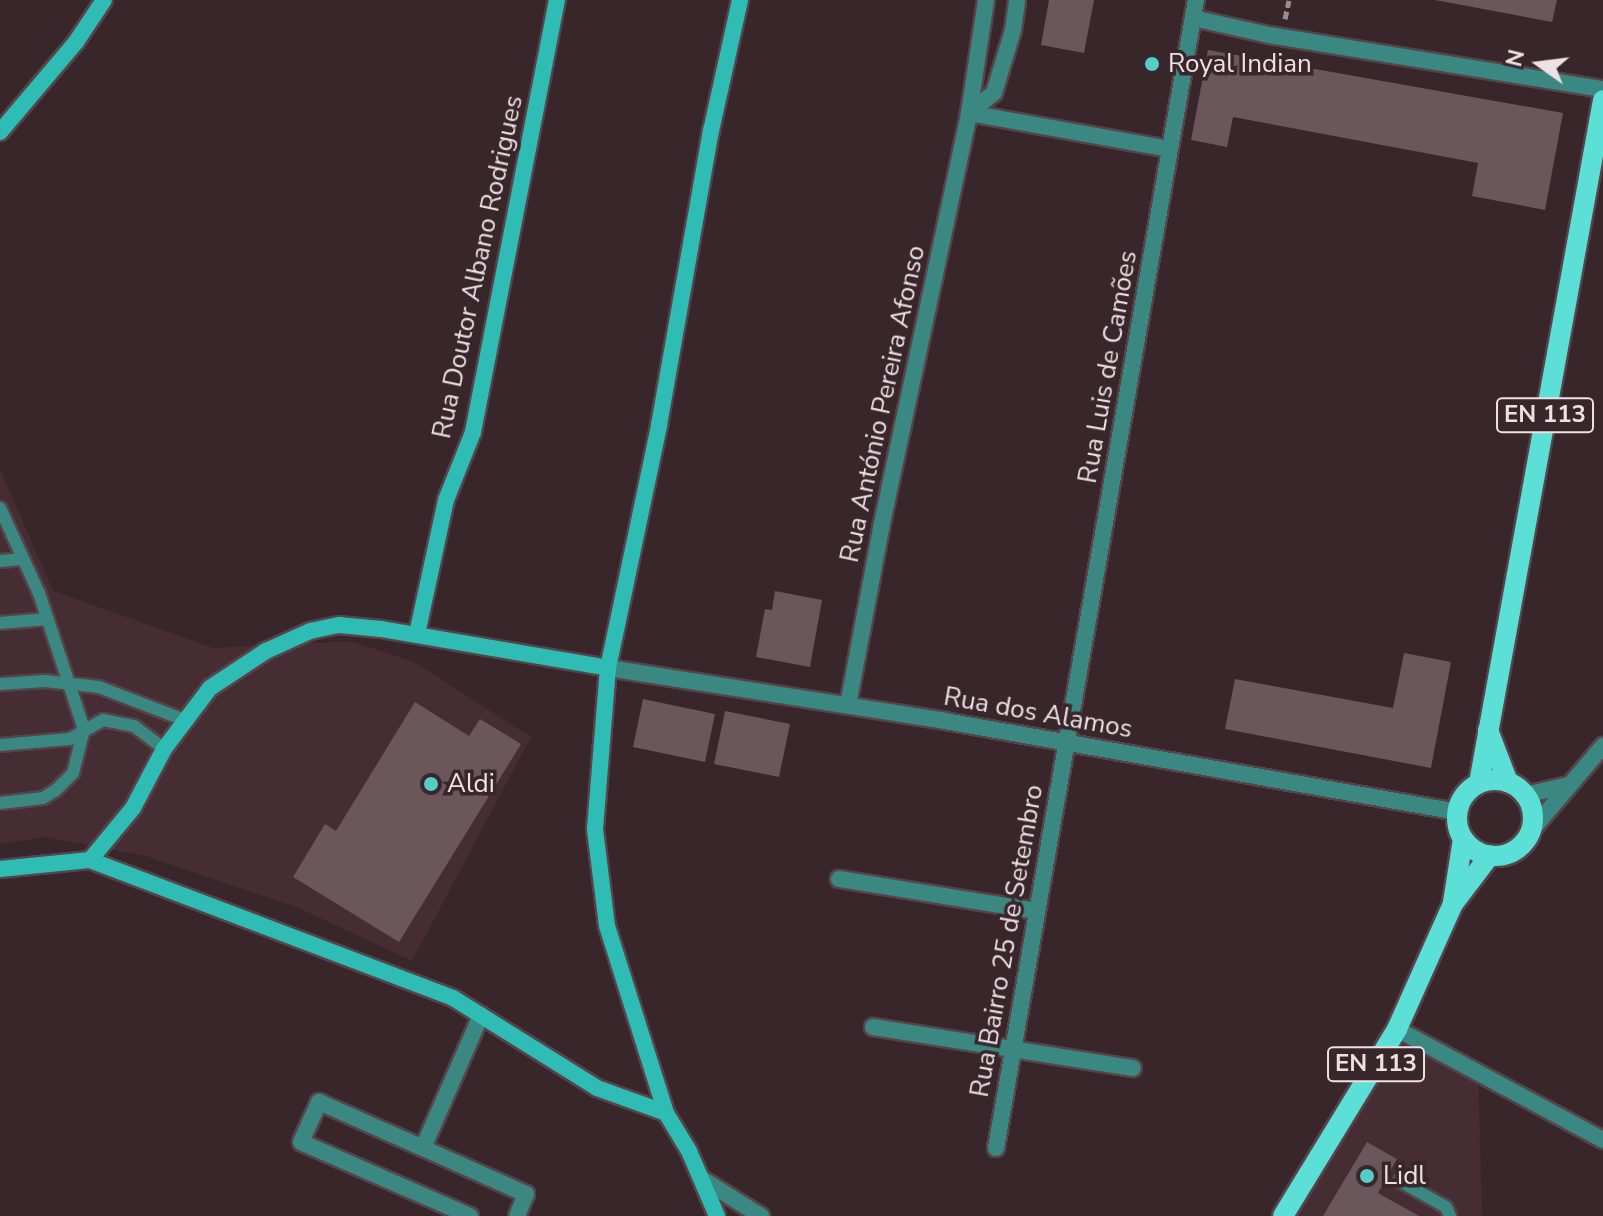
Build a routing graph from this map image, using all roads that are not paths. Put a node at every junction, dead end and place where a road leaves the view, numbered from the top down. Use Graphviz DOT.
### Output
graph roads {
  1 [pos="104,0"];
  2 [pos="557,0"];
  3 [pos="740,0"];
  4 [pos="986,0"];
  5 [pos="1017,0"];
  6 [pos="1196,0"];
  7 [pos="1193,18"];
  8 [pos="1603,89"];
  9 [pos="1603,100"];
  10 [pos="969,113"];
  11 [pos="0,132"];
  12 [pos="1169,149"];
  13 [pos="0,508"];
  14 [pos="23,559"];
  15 [pos="0,561"];
  16 [pos="48,619"];
  17 [pos="0,623"];
  18 [pos="417,634"];
  19 [pos="608,668"];
  20 [pos="70,683"];
  21 [pos="0,684"];
  22 [pos="848,705"];
  23 [pos="187,721"];
  24 [pos="84,729"];
  25 [pos="1488,730"];
  26 [pos="1065,743"];
  27 [pos="0,745"];
  28 [pos="1603,746"];
  29 [pos="164,749"];
  30 [pos="1508,782"];
  31 [pos="1479,783"];
  32 [pos="1569,785"];
  33 [pos="1525,795"];
  34 [pos="0,803"];
  35 [pos="1458,812"];
  36 [pos="1530,832"];
  37 [pos="1463,839"];
  38 [pos="1490,855"];
  39 [pos="90,860"];
  40 [pos="0,869"];
  41 [pos="839,879"];
  42 [pos="1453,904"];
  43 [pos="1036,911"];
  44 [pos="481,1015"];
  45 [pos="873,1027"];
  46 [pos="1397,1029"];
  47 [pos="1012,1050"];
  48 [pos="1133,1068"];
  49 [pos="666,1113"];
  50 [pos="1603,1140"];
  51 [pos="423,1148"];
  52 [pos="996,1148"];
  53 [pos="702,1179"];
  54 [pos="1400,1181"];
  55 [pos="470,1216"];
  56 [pos="517,1216"];
  57 [pos="717,1216"];
  58 [pos="761,1216"];
  59 [pos="1283,1216"];
  60 [pos="1450,1216"];
  1 -- 11 [label="street"];
  2 -- 18 [label="street, Rua Doutor Albano Rodrigues"];
  3 -- 19 [label="street"];
  4 -- 10 [label="street, Rua António Pereira Afonso"];
  5 -- 10 [label="street"];
  6 -- 7 [label="street, Rua Luis de Camões"];
  7 -- 8 [label="street"];
  7 -- 12 [label="street, Rua Luis de Camões"];
  9 -- 25 [label="main road, EN 113"];
  10 -- 12 [label="street"];
  10 -- 22 [label="street, Rua António Pereira Afonso"];
  12 -- 26 [label="street, Rua Luis de Camões"];
  13 -- 14 [label="lane"];
  14 -- 15 [label="lane"];
  14 -- 16 [label="lane"];
  16 -- 17 [label="lane"];
  16 -- 20 [label="lane"];
  18 -- 19 [label="street"];
  18 -- 23 [label="street"];
  19 -- 22 [label="street, Rua dos Alamos"];
  19 -- 49 [label="street"];
  20 -- 21 [label="lane"];
  20 -- 23 [label="lane"];
  20 -- 24 [label="lane"];
  22 -- 26 [label="street, Rua dos Alamos"];
  23 -- 29 [label="street"];
  24 -- 27 [label="lane"];
  24 -- 29 [label="lane"];
  24 -- 34 [label="lane"];
  25 -- 30 [label="main road"];
  25 -- 31 [label="main road, EN 113"];
  26 -- 35 [label="street, Rua dos Alamos"];
  26 -- 43 [label="street, Rua Bairro 25 de Setembro"];
  28 -- 32 [label="street"];
  29 -- 39 [label="street"];
  30 -- 31 [label="main road"];
  30 -- 33 [label="main road"];
  31 -- 35 [label="main road, EN 113"];
  32 -- 33 [label="street"];
  32 -- 36 [label="street"];
  33 -- 36 [label="main road"];
  35 -- 37 [label="main road, EN 113"];
  36 -- 38 [label="main road, EN 113"];
  37 -- 38 [label="main road"];
  37 -- 42 [label="main road, EN 113"];
  38 -- 42 [label="main road, EN 113"];
  39 -- 40 [label="street"];
  39 -- 44 [label="street"];
  41 -- 43 [label="street"];
  42 -- 46 [label="main road, EN 113"];
  43 -- 47 [label="street, Rua Bairro 25 de Setembro"];
  44 -- 49 [label="street"];
  44 -- 51 [label="street"];
  45 -- 47 [label="street"];
  46 -- 50 [label="street"];
  46 -- 59 [label="main road, EN 113"];
  47 -- 48 [label="street"];
  47 -- 52 [label="street, Rua Bairro 25 de Setembro"];
  49 -- 53 [label="street"];
  51 -- 55 [label="street"];
  51 -- 56 [label="street"];
  53 -- 57 [label="street"];
  53 -- 58 [label="street"];
  54 -- 60 [label="lane"];
}
